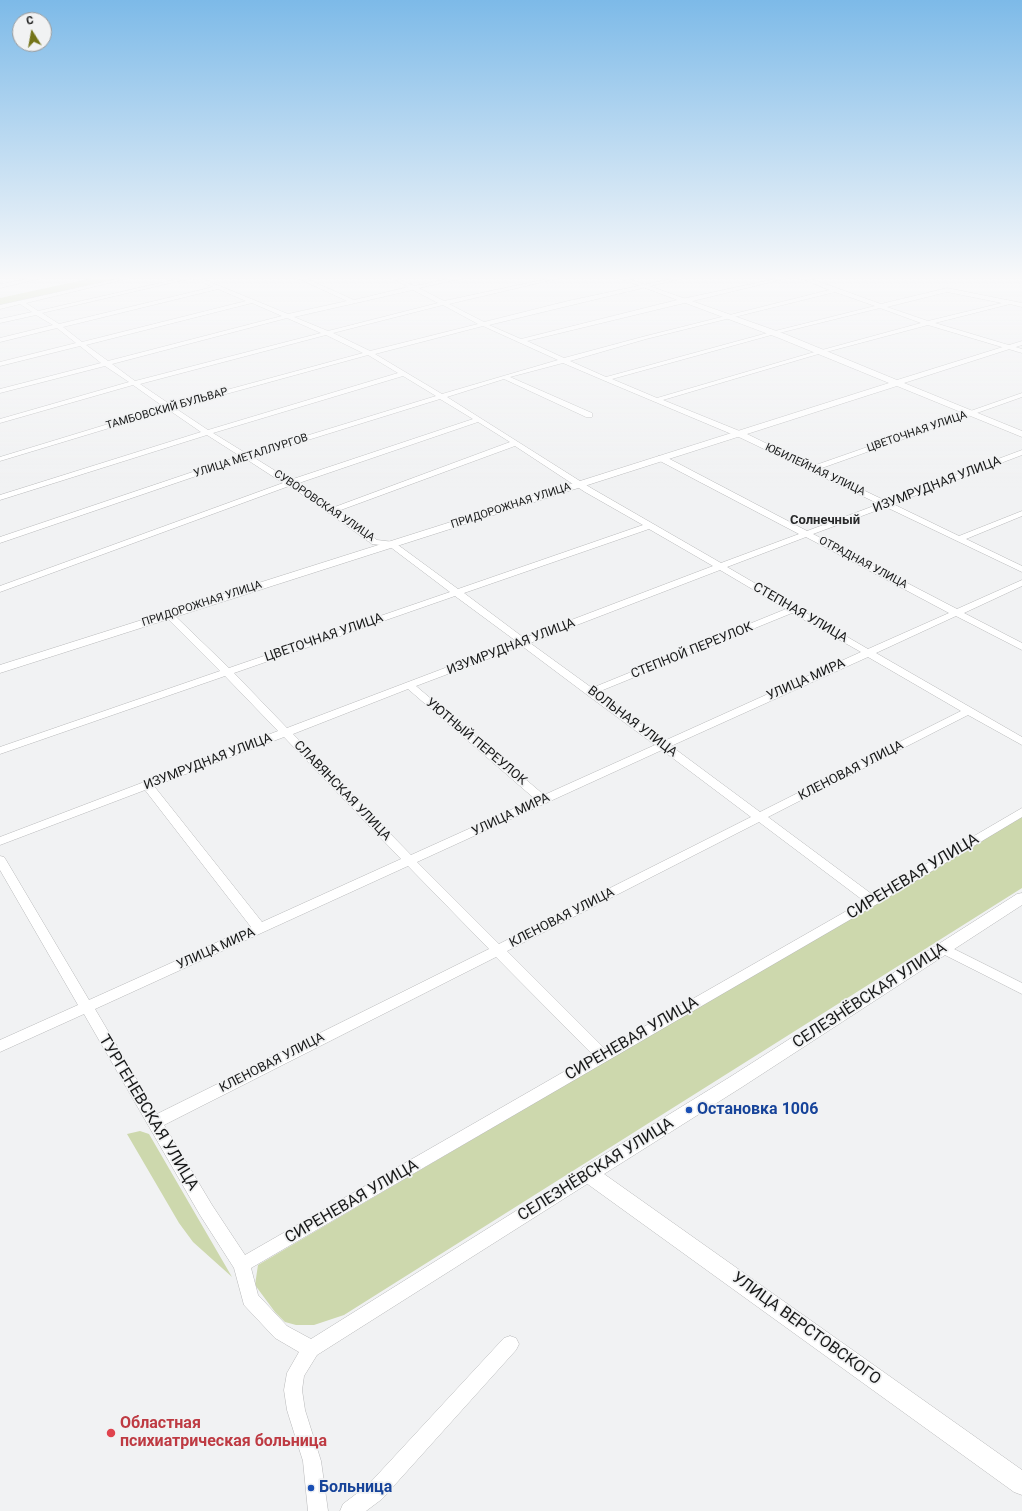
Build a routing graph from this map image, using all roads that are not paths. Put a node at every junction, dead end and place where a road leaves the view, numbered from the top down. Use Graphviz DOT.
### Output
graph roads {
  1 [pos="66,348"];
  2 [pos="85,348"];
  3 [pos="166,348"];
  4 [pos="271,348"];
  5 [pos="357,348"];
  6 [pos="391,348"];
  7 [pos="535,348"];
  8 [pos="610,348"];
  9 [pos="720,348"];
  10 [pos="810,348"];
  11 [pos="837,348"];
  12 [pos="1008,348"];
  13 [pos="1022,351"];
  14 [pos="821,352"];
  15 [pos="369,353"];
  16 [pos="563,360"];
  17 [pos="106,363"];
  18 [pos="0,364"];
  19 [pos="403,374"];
  20 [pos="504,376"];
  21 [pos="606,379"];
  22 [pos="134,383"];
  23 [pos="895,383"];
  24 [pos="0,391"];
  25 [pos="1022,395"];
  26 [pos="442,396"];
  27 [pos="657,400"];
  28 [pos="169,408"];
  29 [pos="970,413"];
  30 [pos="589,415"];
  31 [pos="479,419"];
  32 [pos="0,421"];
  33 [pos="208,432"];
  34 [pos="737,434"];
  35 [pos="1022,434"];
  36 [pos="515,443"];
  37 [pos="1022,452"];
  38 [pos="248,456"];
  39 [pos="0,458"];
  40 [pos="661,458"];
  41 [pos="812,469"];
  42 [pos="290,483"];
  43 [pos="579,484"];
  44 [pos="0,498"];
  45 [pos="887,504"];
  46 [pos="331,510"];
  47 [pos="1022,513"];
  48 [pos="649,526"];
  49 [pos="808,534"];
  50 [pos="959,539"];
  51 [pos="0,540"];
  52 [pos="391,544"];
  53 [pos="721,567"];
  54 [pos="1022,569"];
  55 [pos="1022,583"];
  56 [pos="0,589"];
  57 [pos="456,592"];
  58 [pos="793,609"];
  59 [pos="957,613"];
  60 [pos="169,615"];
  61 [pos="523,642"];
  62 [pos="1022,647"];
  63 [pos="867,653"];
  64 [pos="0,669"];
  65 [pos="227,672"];
  66 [pos="409,685"];
  67 [pos="590,692"];
  68 [pos="968,710"];
  69 [pos="284,732"];
  70 [pos="1022,742"];
  71 [pos="663,746"];
  72 [pos="0,751"];
  73 [pos="147,786"];
  74 [pos="543,800"];
  75 [pos="1022,812"];
  76 [pos="759,816"];
  77 [pos="0,841"];
  78 [pos="0,860"];
  79 [pos="410,861"];
  80 [pos="1022,898"];
  81 [pos="873,901"];
  82 [pos="260,929"];
  83 [pos="944,949"];
  84 [pos="497,950"];
  85 [pos="1022,989"];
  86 [pos="86,1007"];
  87 [pos="0,1046"];
  88 [pos="603,1056"];
  89 [pos="155,1122"];
  90 [pos="589,1174"];
  91 [pos="242,1265"];
  92 [pos="510,1344"];
  93 [pos="311,1349"];
  94 [pos="1022,1484"];
  95 [pos="318,1511"];
  96 [pos="350,1511"];
  1 -- 18 [label="street"];
  2 -- 17 [label="street, СУВОРОВСКАЯ УЛИЦА"];
  3 -- 17 [label="street"];
  4 -- 22 [label="street"];
  5 -- 15 [label="street"];
  6 -- 15 [label="street, ТАМБОВСКИЙ БУЛЬВАР"];
  7 -- 16 [label="street, ЮБИЛЕЙНАЯ УЛИЦА"];
  8 -- 16 [label="street"];
  9 -- 21 [label="street"];
  10 -- 14 [label="street"];
  11 -- 14 [label="street"];
  12 -- 13 [label="street"];
  12 -- 23 [label="street, ПРИДОРОЖНАЯ УЛИЦА"];
  14 -- 23 [label="street"];
  14 -- 27 [label="street"];
  15 -- 19 [label="street"];
  15 -- 28 [label="street, ТАМБОВСКИЙ БУЛЬВАР"];
  16 -- 20 [label="street, УЛИЦА МЕТАЛЛУРГОВ"];
  16 -- 21 [label="street, ЮБИЛЕЙНАЯ УЛИЦА"];
  17 -- 22 [label="street, СУВОРОВСКАЯ УЛИЦА"];
  17 -- 24 [label="street"];
  19 -- 26 [label="street, СТЕПНАЯ УЛИЦА"];
  19 -- 33 [label="street"];
  20 -- 26 [label="street, УЛИЦА МЕТАЛЛУРГОВ"];
  20 -- 30 [label="street"];
  21 -- 27 [label="street, ЮБИЛЕЙНАЯ УЛИЦА"];
  22 -- 28 [label="street, СУВОРОВСКАЯ УЛИЦА"];
  22 -- 32 [label="street"];
  23 -- 29 [label="street"];
  23 -- 34 [label="street, ПРИДОРОЖНАЯ УЛИЦА"];
  25 -- 29 [label="street, ЦВЕТОЧНАЯ УЛИЦА"];
  26 -- 31 [label="street, СТЕПНАЯ УЛИЦА"];
  26 -- 38 [label="street, УЛИЦА МЕТАЛЛУРГОВ"];
  27 -- 34 [label="street, ЮБИЛЕЙНАЯ УЛИЦА"];
  28 -- 33 [label="street, СУВОРОВСКАЯ УЛИЦА"];
  28 -- 39 [label="street, ТАМБОВСКИЙ БУЛЬВАР"];
  29 -- 35 [label="street"];
  29 -- 41 [label="street, ЦВЕТОЧНАЯ УЛИЦА"];
  31 -- 36 [label="street, СТЕПНАЯ УЛИЦА"];
  31 -- 42 [label="street"];
  33 -- 38 [label="street, СУВОРОВСКАЯ УЛИЦА"];
  33 -- 44 [label="street"];
  34 -- 40 [label="street, ПРИДОРОЖНАЯ УЛИЦА"];
  34 -- 41 [label="street, ЮБИЛЕЙНАЯ УЛИЦА"];
  36 -- 43 [label="street, СТЕПНАЯ УЛИЦА"];
  36 -- 46 [label="street"];
  37 -- 45 [label="street, ИЗУМРУДНАЯ УЛИЦА"];
  38 -- 42 [label="street, СУВОРОВСКАЯ УЛИЦА"];
  38 -- 51 [label="street, УЛИЦА МЕТАЛЛУРГОВ"];
  40 -- 43 [label="street, ПРИДОРОЖНАЯ УЛИЦА"];
  40 -- 49 [label="street, ОТРАДНАЯ УЛИЦА"];
  41 -- 45 [label="street, ЮБИЛЕЙНАЯ УЛИЦА"];
  42 -- 46 [label="street, СУВОРОВСКАЯ УЛИЦА"];
  42 -- 56 [label="street"];
  43 -- 48 [label="street, СТЕПНАЯ УЛИЦА"];
  43 -- 52 [label="street, ПРИДОРОЖНАЯ УЛИЦА"];
  45 -- 49 [label="street, ИЗУМРУДНАЯ УЛИЦА"];
  45 -- 50 [label="street, ЮБИЛЕЙНАЯ УЛИЦА"];
  46 -- 52 [label="street, СУВОРОВСКАЯ УЛИЦА"];
  47 -- 50 [label="street"];
  48 -- 53 [label="street, СТЕПНАЯ УЛИЦА"];
  48 -- 57 [label="street, ЦВЕТОЧНАЯ УЛИЦА"];
  49 -- 53 [label="street, ИЗУМРУДНАЯ УЛИЦА"];
  49 -- 59 [label="street, ОТРАДНАЯ УЛИЦА"];
  50 -- 54 [label="street, ЮБИЛЕЙНАЯ УЛИЦА"];
  52 -- 57 [label="street, ВОЛЬНАЯ УЛИЦА"];
  52 -- 60 [label="street, ПРИДОРОЖНАЯ УЛИЦА"];
  53 -- 58 [label="street, СТЕПНАЯ УЛИЦА"];
  53 -- 61 [label="street, ИЗУМРУДНАЯ УЛИЦА"];
  55 -- 59 [label="street, УЛИЦА МИРА"];
  57 -- 61 [label="street, ВОЛЬНАЯ УЛИЦА"];
  57 -- 65 [label="street, ЦВЕТОЧНАЯ УЛИЦА"];
  58 -- 63 [label="street, СТЕПНАЯ УЛИЦА"];
  58 -- 67 [label="street, СТЕПНОЙ ПЕРЕУЛОК"];
  59 -- 62 [label="street, ОТРАДНАЯ УЛИЦА"];
  59 -- 63 [label="street, УЛИЦА МИРА"];
  60 -- 64 [label="street, ПРИДОРОЖНАЯ УЛИЦА"];
  60 -- 65 [label="street, СЛАВЯНСКАЯ УЛИЦА"];
  61 -- 66 [label="street, ИЗУМРУДНАЯ УЛИЦА"];
  61 -- 67 [label="street, ВОЛЬНАЯ УЛИЦА"];
  63 -- 68 [label="street, СТЕПНАЯ УЛИЦА"];
  63 -- 71 [label="street, УЛИЦА МИРА"];
  65 -- 69 [label="street, СЛАВЯНСКАЯ УЛИЦА"];
  65 -- 72 [label="street, ЦВЕТОЧНАЯ УЛИЦА"];
  66 -- 69 [label="street, ИЗУМРУДНАЯ УЛИЦА"];
  66 -- 74 [label="street, УЮТНЫЙ ПЕРЕУЛОК"];
  67 -- 71 [label="street, ВОЛЬНАЯ УЛИЦА"];
  68 -- 70 [label="street, СТЕПНАЯ УЛИЦА"];
  68 -- 76 [label="street, КЛЕНОВАЯ УЛИЦА"];
  69 -- 73 [label="street, ИЗУМРУДНАЯ УЛИЦА"];
  69 -- 79 [label="street, СЛАВЯНСКАЯ УЛИЦА"];
  71 -- 74 [label="street, УЛИЦА МИРА"];
  71 -- 76 [label="street, ВОЛЬНАЯ УЛИЦА"];
  73 -- 77 [label="street, ИЗУМРУДНАЯ УЛИЦА"];
  73 -- 82 [label="street"];
  74 -- 79 [label="street, УЛИЦА МИРА"];
  75 -- 81 [label="street, СИРЕНЕВАЯ УЛИЦА"];
  76 -- 81 [label="street, ВОЛЬНАЯ УЛИЦА"];
  76 -- 84 [label="street, КЛЕНОВАЯ УЛИЦА"];
  78 -- 86 [label="street, ТУРГЕНЕВСКАЯ УЛИЦА"];
  79 -- 82 [label="street, УЛИЦА МИРА"];
  79 -- 84 [label="street, СЛАВЯНСКАЯ УЛИЦА"];
  80 -- 83 [label="street, СЕЛЕЗНЁВСКАЯ УЛИЦА"];
  81 -- 88 [label="street, СИРЕНЕВАЯ УЛИЦА"];
  82 -- 86 [label="street, УЛИЦА МИРА"];
  83 -- 85 [label="street"];
  83 -- 90 [label="street, СЕЛЕЗНЁВСКАЯ УЛИЦА"];
  84 -- 88 [label="street, СЛАВЯНСКАЯ УЛИЦА"];
  84 -- 89 [label="street, КЛЕНОВАЯ УЛИЦА"];
  86 -- 87 [label="street, УЛИЦА МИРА"];
  86 -- 89 [label="street, ТУРГЕНЕВСКАЯ УЛИЦА"];
  88 -- 91 [label="street, СИРЕНЕВАЯ УЛИЦА"];
  89 -- 91 [label="street, ТУРГЕНЕВСКАЯ УЛИЦА"];
  90 -- 93 [label="street, СЕЛЕЗНЁВСКАЯ УЛИЦА"];
  90 -- 94 [label="street, УЛИЦА ВЕРСТОВСКОГО"];
  91 -- 93 [label="street, ТУРГЕНЕВСКАЯ УЛИЦА"];
  92 -- 96 [label="street"];
  93 -- 95 [label="street"];
}
